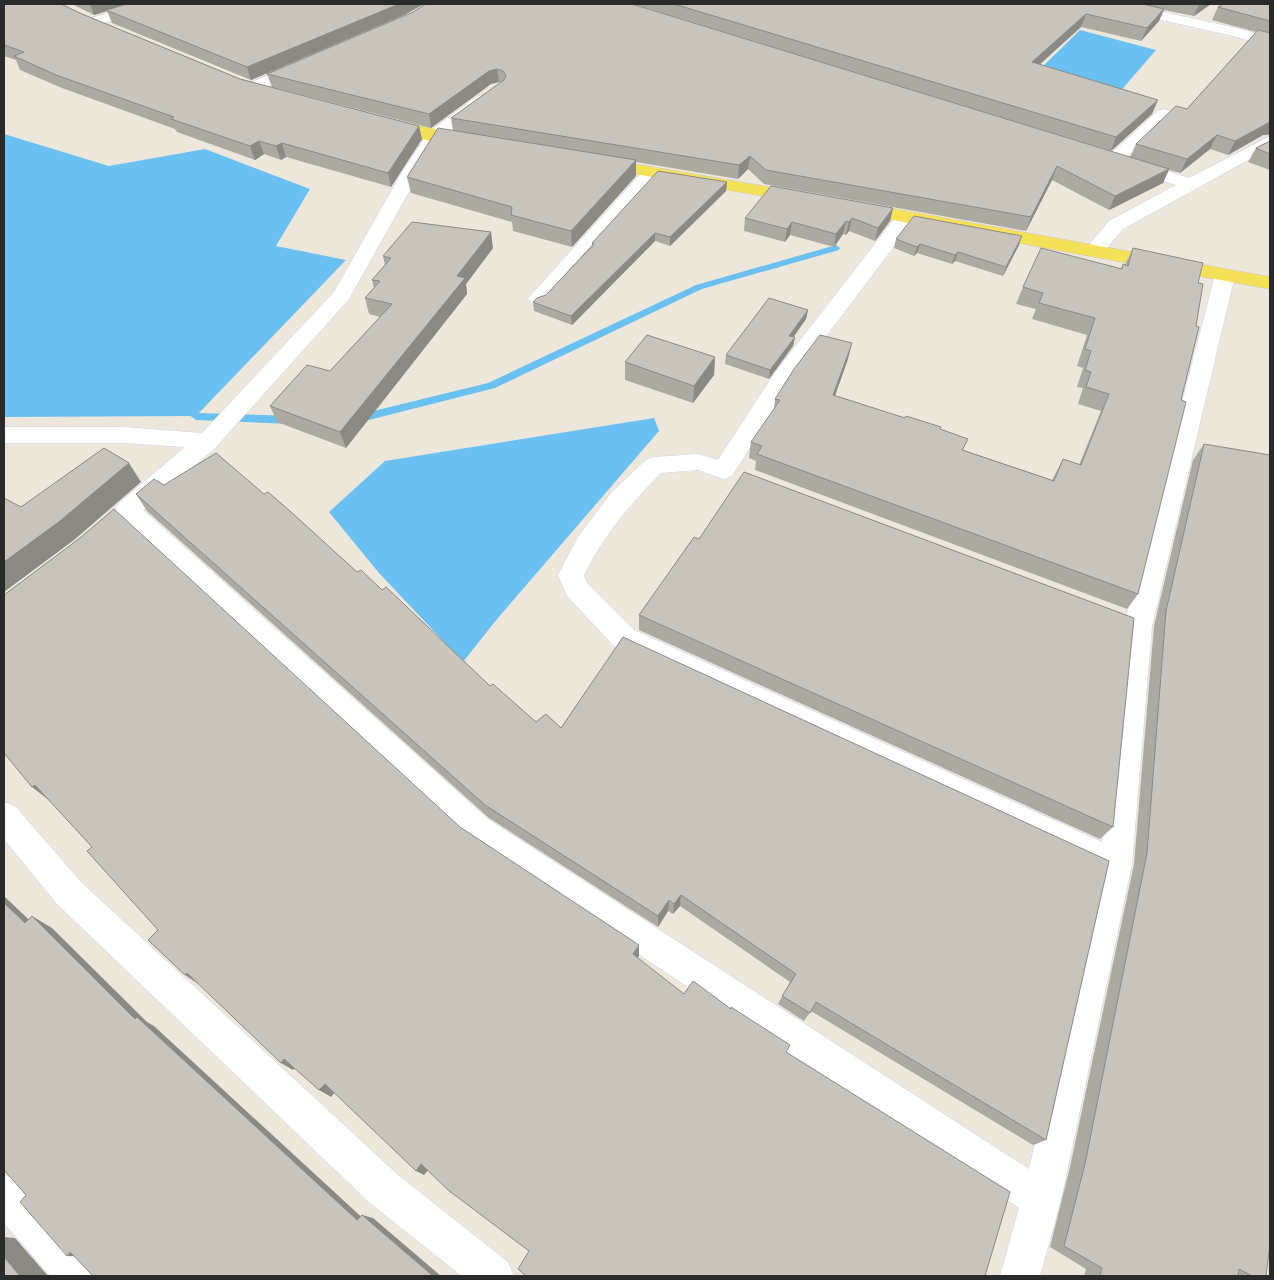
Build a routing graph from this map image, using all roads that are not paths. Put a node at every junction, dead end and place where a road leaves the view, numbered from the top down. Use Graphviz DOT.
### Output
graph roads {
  1 [pos="151,4"];
  2 [pos="1109,4"];
  3 [pos="1209,14"];
  4 [pos="86,18"];
  5 [pos="1195,24"];
  6 [pos="119,33"];
  7 [pos="1270,42"];
  8 [pos="321,58"];
  9 [pos="233,80"];
  10 [pos="251,88"];
  11 [pos="498,89"];
  12 [pos="278,95"];
  13 [pos="1164,114"];
  14 [pos="370,119"];
  15 [pos="435,136"];
  16 [pos="1270,141"];
  17 [pos="484,144"];
  18 [pos="1096,154"];
  19 [pos="583,160"];
  20 [pos="1114,160"];
  21 [pos="652,172"];
  22 [pos="1191,184"];
  23 [pos="821,201"];
  24 [pos="840,205"];
  25 [pos="906,218"];
  26 [pos="1094,251"];
  27 [pos="1225,275"];
  28 [pos="1270,283"];
  29 [pos="538,299"];
  30 [pos="4,435"];
  31 [pos="208,441"];
  32 [pos="4,816"];
  33 [pos="1116,864"];
  34 [pos="4,1194"];
  35 [pos="1041,1200"];
  36 [pos="77,1276"];
  37 [pos="494,1276"];
  38 [pos="1020,1276"];
  1 -- 4 [label="street"];
  2 -- 5 [label="street"];
  3 -- 5 [label="street"];
  4 -- 6 [label="main road"];
  5 -- 7 [label="street"];
  8 -- 10 [label="street"];
  9 -- 10 [label="main road"];
  10 -- 12 [label="main road"];
  11 -- 15 [label="street"];
  13 -- 20 [label="street"];
  14 -- 15 [label="main road"];
  15 -- 17 [label="main road"];
  15 -- 31 [label="street"];
  16 -- 22 [label="street"];
  18 -- 20 [label="street"];
  19 -- 21 [label="main road"];
  20 -- 22 [label="street"];
  21 -- 23 [label="main road"];
  21 -- 29 [label="street"];
  22 -- 26 [label="street"];
  24 -- 25 [label="main road"];
  25 -- 26 [label="main road"];
  25 -- 33 [label="street"];
  26 -- 27 [label="main road"];
  27 -- 28 [label="main road"];
  27 -- 33 [label="street"];
  30 -- 31 [label="street"];
  31 -- 35 [label="street"];
  32 -- 37 [label="street"];
  33 -- 35 [label="street"];
  34 -- 36 [label="street"];
  35 -- 38 [label="street"];
}
